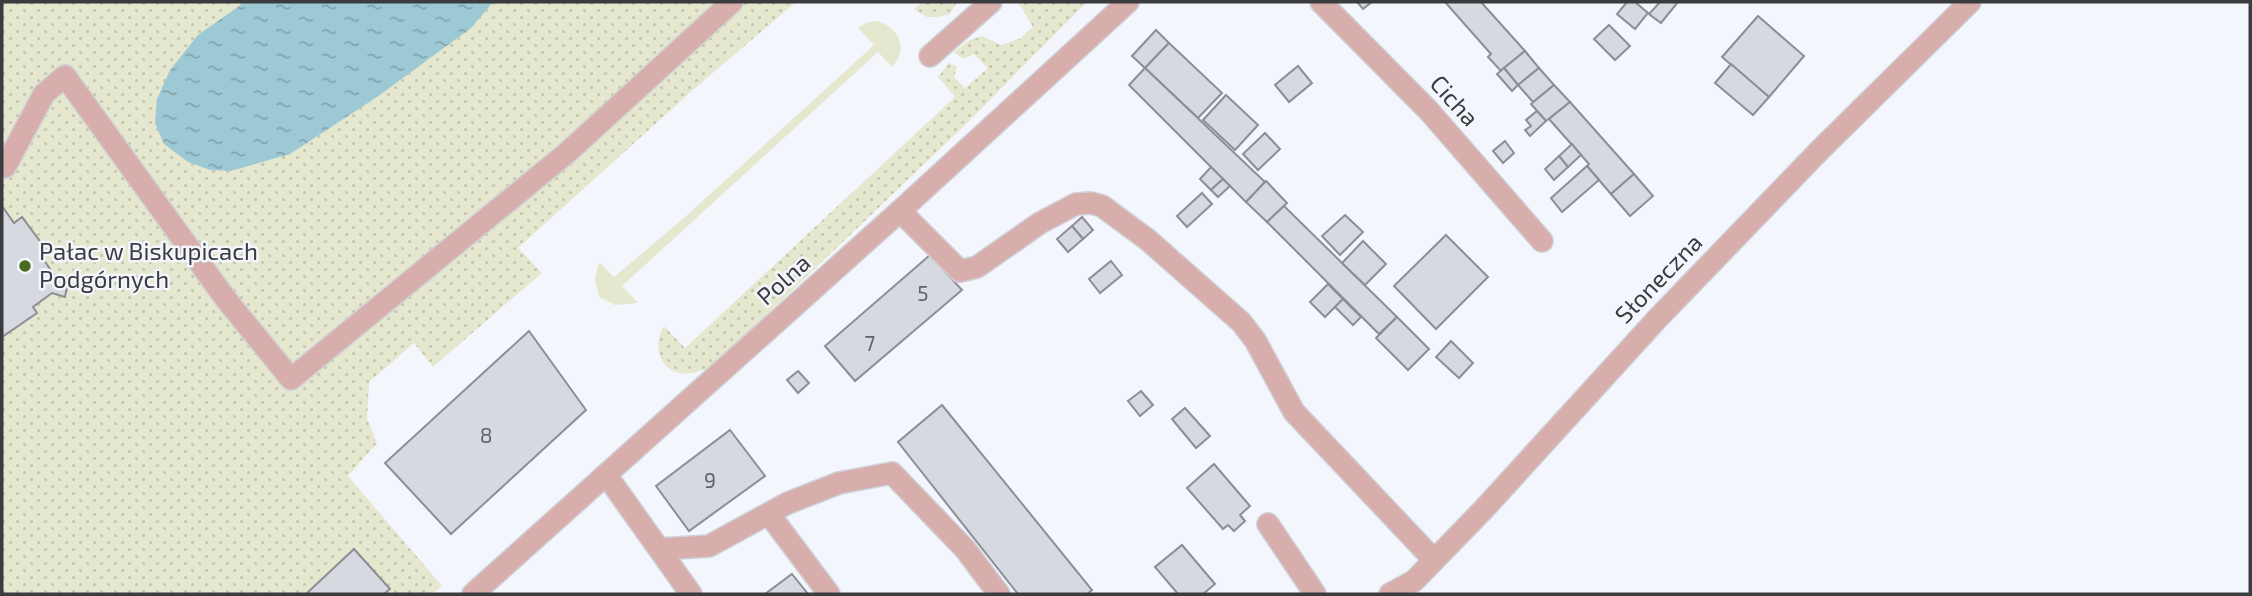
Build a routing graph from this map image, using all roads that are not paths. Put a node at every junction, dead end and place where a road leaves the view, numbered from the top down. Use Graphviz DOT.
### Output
graph roads {
  1 [pos="732,2"];
  2 [pos="991,2"];
  3 [pos="1128,2"];
  4 [pos="1321,2"];
  5 [pos="1970,2"];
  6 [pos="930,56"];
  7 [pos="5,167"];
  8 [pos="900,211"];
  9 [pos="1542,241"];
  10 [pos="607,476"];
  11 [pos="769,514"];
  12 [pos="1268,524"];
  13 [pos="660,549"];
  14 [pos="1434,560"];
  15 [pos="474,594"];
  16 [pos="691,594"];
  17 [pos="829,594"];
  18 [pos="999,594"];
  19 [pos="1315,594"];
  20 [pos="1390,594"];
  1 -- 7 [label="street"];
  2 -- 6 [label="street"];
  3 -- 8 [label="street, Polna"];
  4 -- 9 [label="street, Cicha"];
  5 -- 14 [label="street, Słoneczna"];
  8 -- 10 [label="street, Polna"];
  8 -- 14 [label="street"];
  10 -- 13 [label="street"];
  10 -- 15 [label="street, Polna"];
  11 -- 13 [label="street"];
  11 -- 17 [label="street"];
  11 -- 18 [label="street"];
  12 -- 19 [label="street"];
  13 -- 16 [label="street"];
  14 -- 20 [label="street, Słoneczna"];
}
